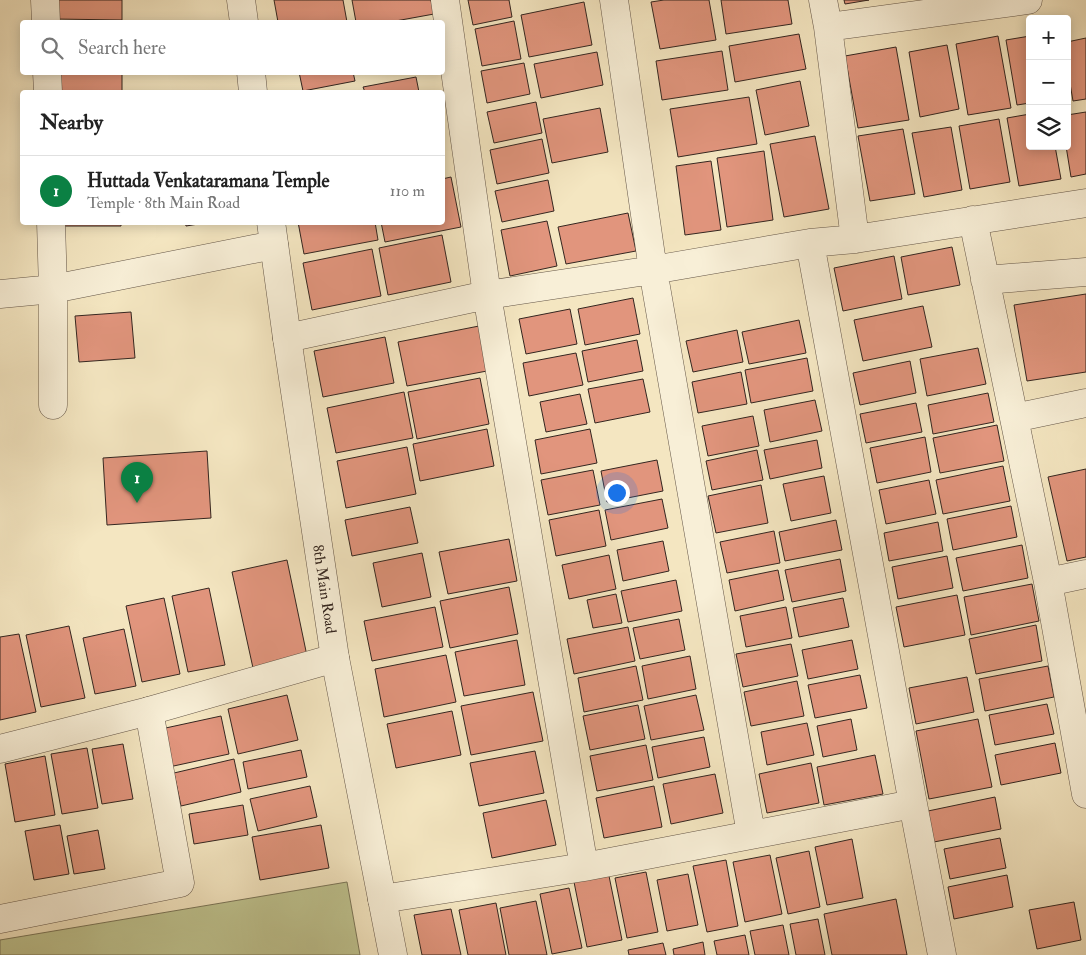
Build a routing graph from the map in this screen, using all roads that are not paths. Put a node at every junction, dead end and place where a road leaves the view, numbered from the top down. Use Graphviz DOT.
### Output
graph roads {
  1 [pos="45,0"];
  2 [pos="241,0"];
  3 [pos="445,0"];
  4 [pos="614,0"];
  5 [pos="823,0"];
  6 [pos="1028,0"];
  7 [pos="46,20"];
  8 [pos="244,20"];
  9 [pos="828,27"];
  10 [pos="47,75"];
  11 [pos="251,75"];
  12 [pos="48,90"];
  13 [pos="253,90"];
  14 [pos="1086,202"];
  15 [pos="972,220"];
  16 [pos="51,225"];
  17 [pos="273,234"];
  18 [pos="855,239"];
  19 [pos="810,243"];
  20 [pos="652,270"];
  21 [pos="1086,272"];
  22 [pos="985,280"];
  23 [pos="53,289"];
  24 [pos="0,294"];
  25 [pos="487,295"];
  26 [pos="287,338"];
  27 [pos="1086,403"];
  28 [pos="53,406"];
  29 [pos="1014,418"];
  30 [pos="1086,574"];
  31 [pos="1048,582"];
  32 [pos="335,658"];
  33 [pos="149,711"];
  34 [pos="0,749"];
  35 [pos="1086,794"];
  36 [pos="913,804"];
  37 [pos="751,834"];
  38 [pos="584,867"];
  39 [pos="382,899"];
  40 [pos="0,919"];
  41 [pos="392,955"];
  42 [pos="942,955"];
  1 -- 7 [label="street"];
  2 -- 8 [label="street"];
  3 -- 25 [label="street"];
  4 -- 20 [label="street"];
  5 -- 9 [label="street"];
  6 -- 9 [label="street"];
  9 -- 18 [label="street"];
  10 -- 12 [label="street"];
  11 -- 13 [label="street"];
  14 -- 15 [label="street"];
  15 -- 18 [label="street"];
  15 -- 22 [label="street"];
  16 -- 23 [label="street"];
  17 -- 23 [label="street"];
  17 -- 26 [label="street, 8th Main Road"];
  18 -- 19 [label="street"];
  19 -- 20 [label="street"];
  19 -- 36 [label="street"];
  20 -- 25 [label="street"];
  20 -- 37 [label="street"];
  21 -- 22 [label="street"];
  22 -- 29 [label="street"];
  23 -- 24 [label="street"];
  23 -- 28 [label="street"];
  25 -- 26 [label="street"];
  25 -- 38 [label="street"];
  26 -- 32 [label="street, 8th Main Road"];
  27 -- 29 [label="street"];
  29 -- 31 [label="street"];
  30 -- 31 [label="street"];
  31 -- 35 [label="street"];
  32 -- 33 [label="street"];
  32 -- 39 [label="street, 8th Main Road"];
  33 -- 34 [label="street"];
  33 -- 40 [label="street"];
  36 -- 37 [label="street"];
  36 -- 42 [label="street"];
  37 -- 38 [label="street"];
  38 -- 39 [label="street"];
  39 -- 41 [label="street, 8th Main Road"];
}
